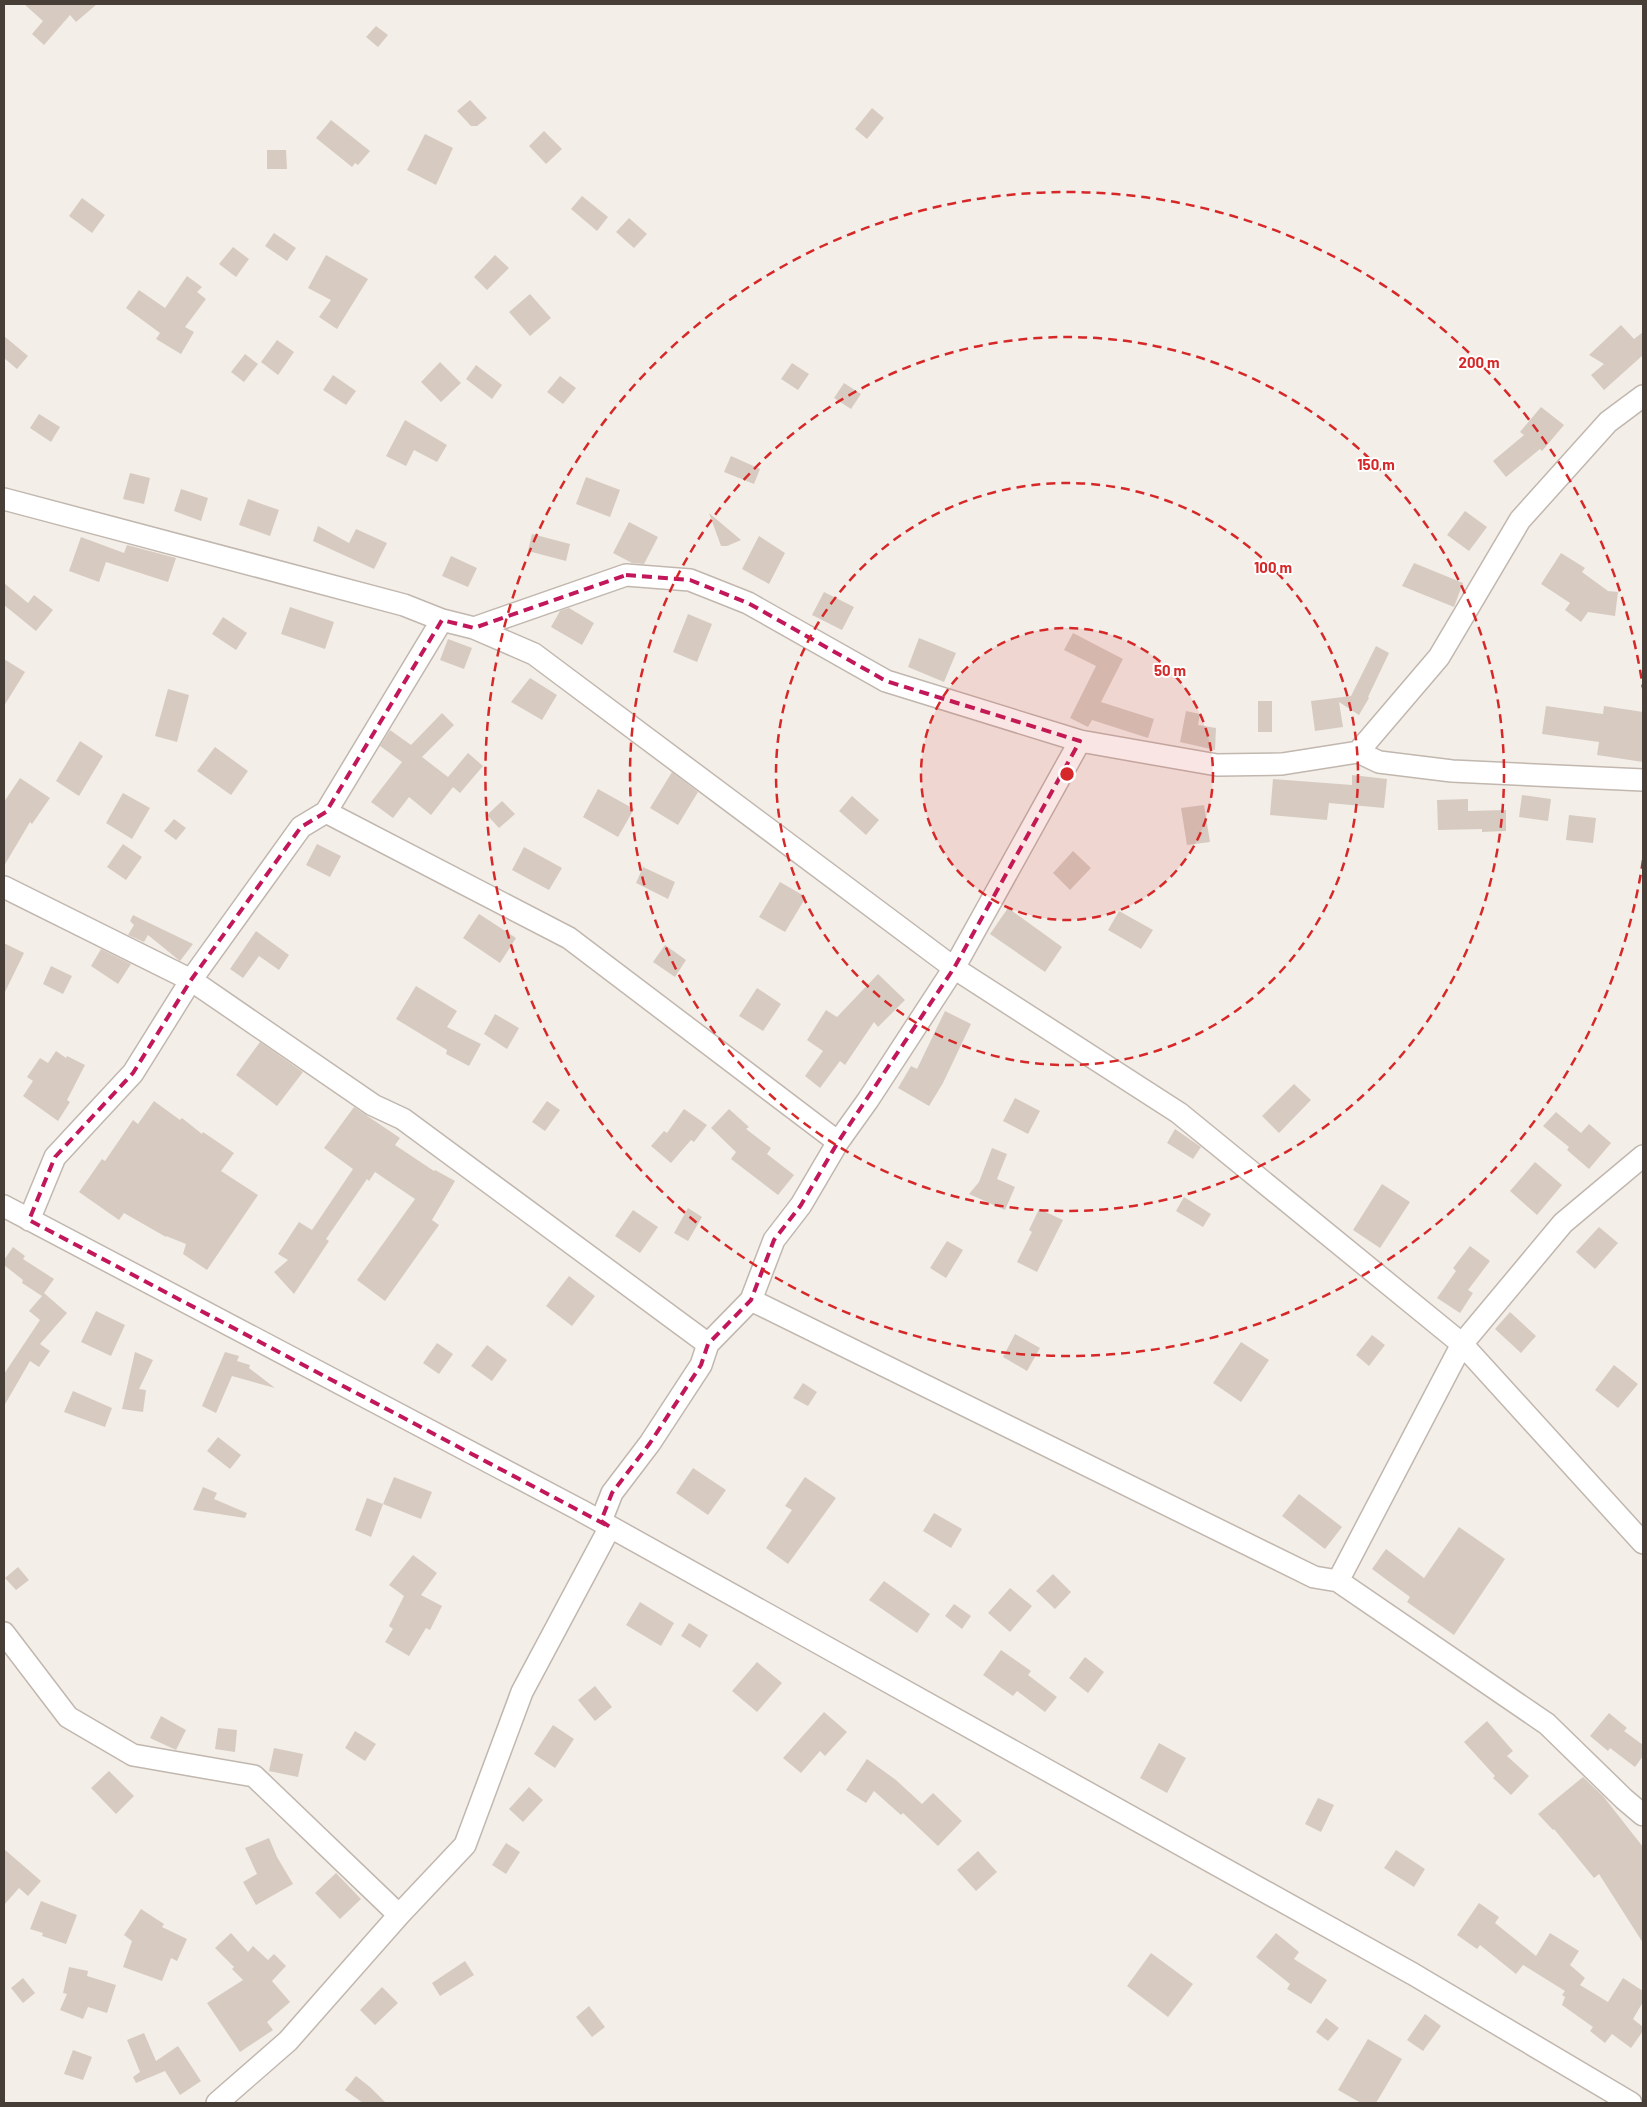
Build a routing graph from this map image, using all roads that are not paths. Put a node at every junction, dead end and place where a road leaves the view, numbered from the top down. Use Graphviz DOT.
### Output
graph roads {
  1 [pos="1643,396"];
  2 [pos="4,499"];
  3 [pos="442,620"];
  4 [pos="474,628"];
  5 [pos="1080,741"];
  6 [pos="1358,752"];
  7 [pos="1643,780"];
  8 [pos="326,812"];
  9 [pos="4,887"];
  10 [pos="954,968"];
  11 [pos="191,980"];
  12 [pos="838,1142"];
  13 [pos="1643,1156"];
  14 [pos="4,1206"];
  15 [pos="29,1220"];
  16 [pos="751,1300"];
  17 [pos="708,1344"];
  18 [pos="1462,1344"];
  19 [pos="610,1527"];
  20 [pos="1643,1543"];
  21 [pos="1338,1581"];
  22 [pos="4,1634"];
  23 [pos="1643,1815"];
  24 [pos="399,1915"];
  25 [pos="216,2103"];
  26 [pos="1631,2103"];
  1 -- 6 [label="street"];
  2 -- 3 [label="street"];
  3 -- 4 [label="street"];
  3 -- 8 [label="street"];
  4 -- 5 [label="street"];
  4 -- 10 [label="street"];
  5 -- 6 [label="street"];
  5 -- 10 [label="street"];
  6 -- 7 [label="street"];
  8 -- 11 [label="street"];
  8 -- 12 [label="street"];
  9 -- 11 [label="street"];
  10 -- 12 [label="street"];
  10 -- 18 [label="street"];
  11 -- 15 [label="street"];
  11 -- 17 [label="street"];
  12 -- 16 [label="street"];
  13 -- 18 [label="street"];
  14 -- 15 [label="street"];
  15 -- 19 [label="street"];
  16 -- 17 [label="street"];
  16 -- 21 [label="street"];
  17 -- 19 [label="street"];
  18 -- 20 [label="street"];
  18 -- 21 [label="street"];
  19 -- 24 [label="street"];
  19 -- 26 [label="street"];
  21 -- 23 [label="street"];
  22 -- 24 [label="street"];
  24 -- 25 [label="street"];
}
